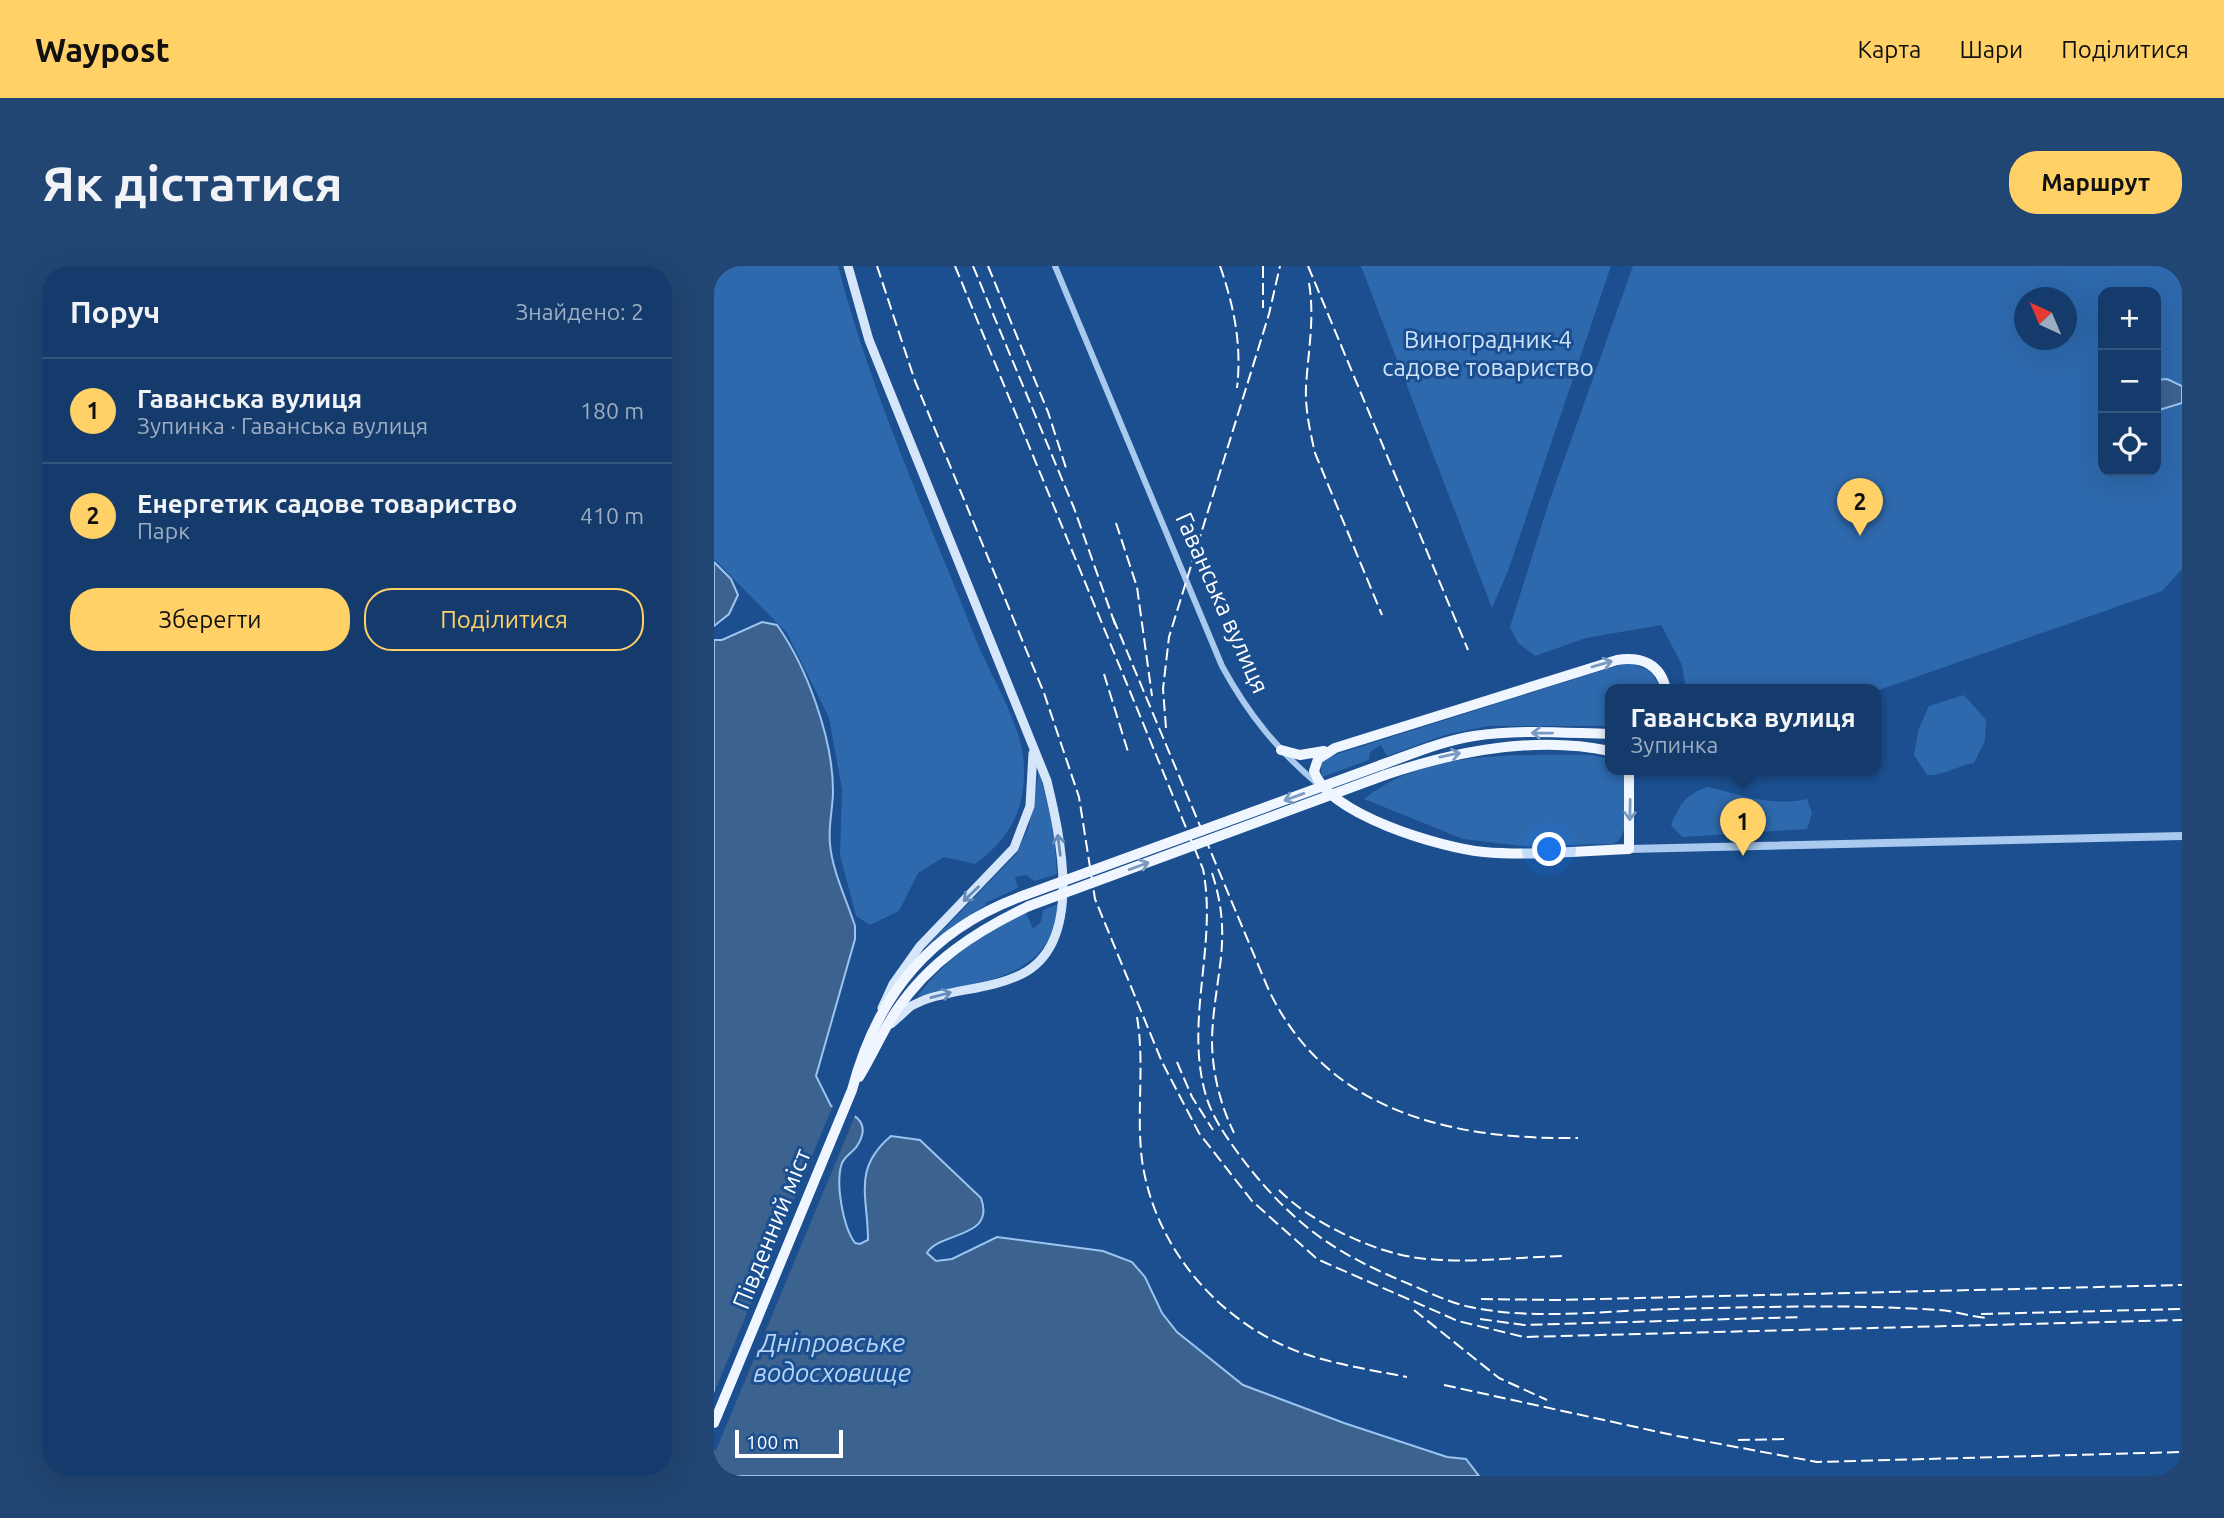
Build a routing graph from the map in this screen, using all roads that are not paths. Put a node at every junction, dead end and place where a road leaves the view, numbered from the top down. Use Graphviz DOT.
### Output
graph roads {
  1 [pos="848,266"];
  2 [pos="1055,266"];
  3 [pos="1663,684"];
  4 [pos="1605,734"];
  5 [pos="1033,748"];
  6 [pos="1335,748"];
  7 [pos="1280,750"];
  8 [pos="1605,750"];
  9 [pos="1383,770"];
  10 [pos="1629,775"];
  11 [pos="1325,789"];
  12 [pos="2182,836"];
  13 [pos="1629,849"];
  14 [pos="881,1011"];
  15 [pos="884,1031"];
  16 [pos="852,1090"];
  17 [pos="714,1423"];
  1 -- 5 [label="main road"];
  2 -- 7 [label="street, Гаванська вулиця"];
  6 -- 3 [label="main road, one-way"];
  4 -- 9 [label="main road, one-way"];
  5 -- 14 [label="main road, one-way"];
  15 -- 5 [label="main road, one-way"];
  6 -- 7 [label="main road"];
  6 -- 11 [label="main road"];
  7 -- 11 [label="street, Гаванська вулиця"];
  9 -- 8 [label="main road, one-way"];
  9 -- 14 [label="main road, one-way, bridge"];
  15 -- 9 [label="main road, one-way, bridge"];
  10 -- 13 [label="main road, one-way"];
  11 -- 13 [label="main road, Гаванська вулиця"];
  12 -- 13 [label="street, Гаванська вулиця"];
  14 -- 16 [label="main road"];
  15 -- 16 [label="main road"];
  16 -- 17 [label="main road, Південний міст"];
}
